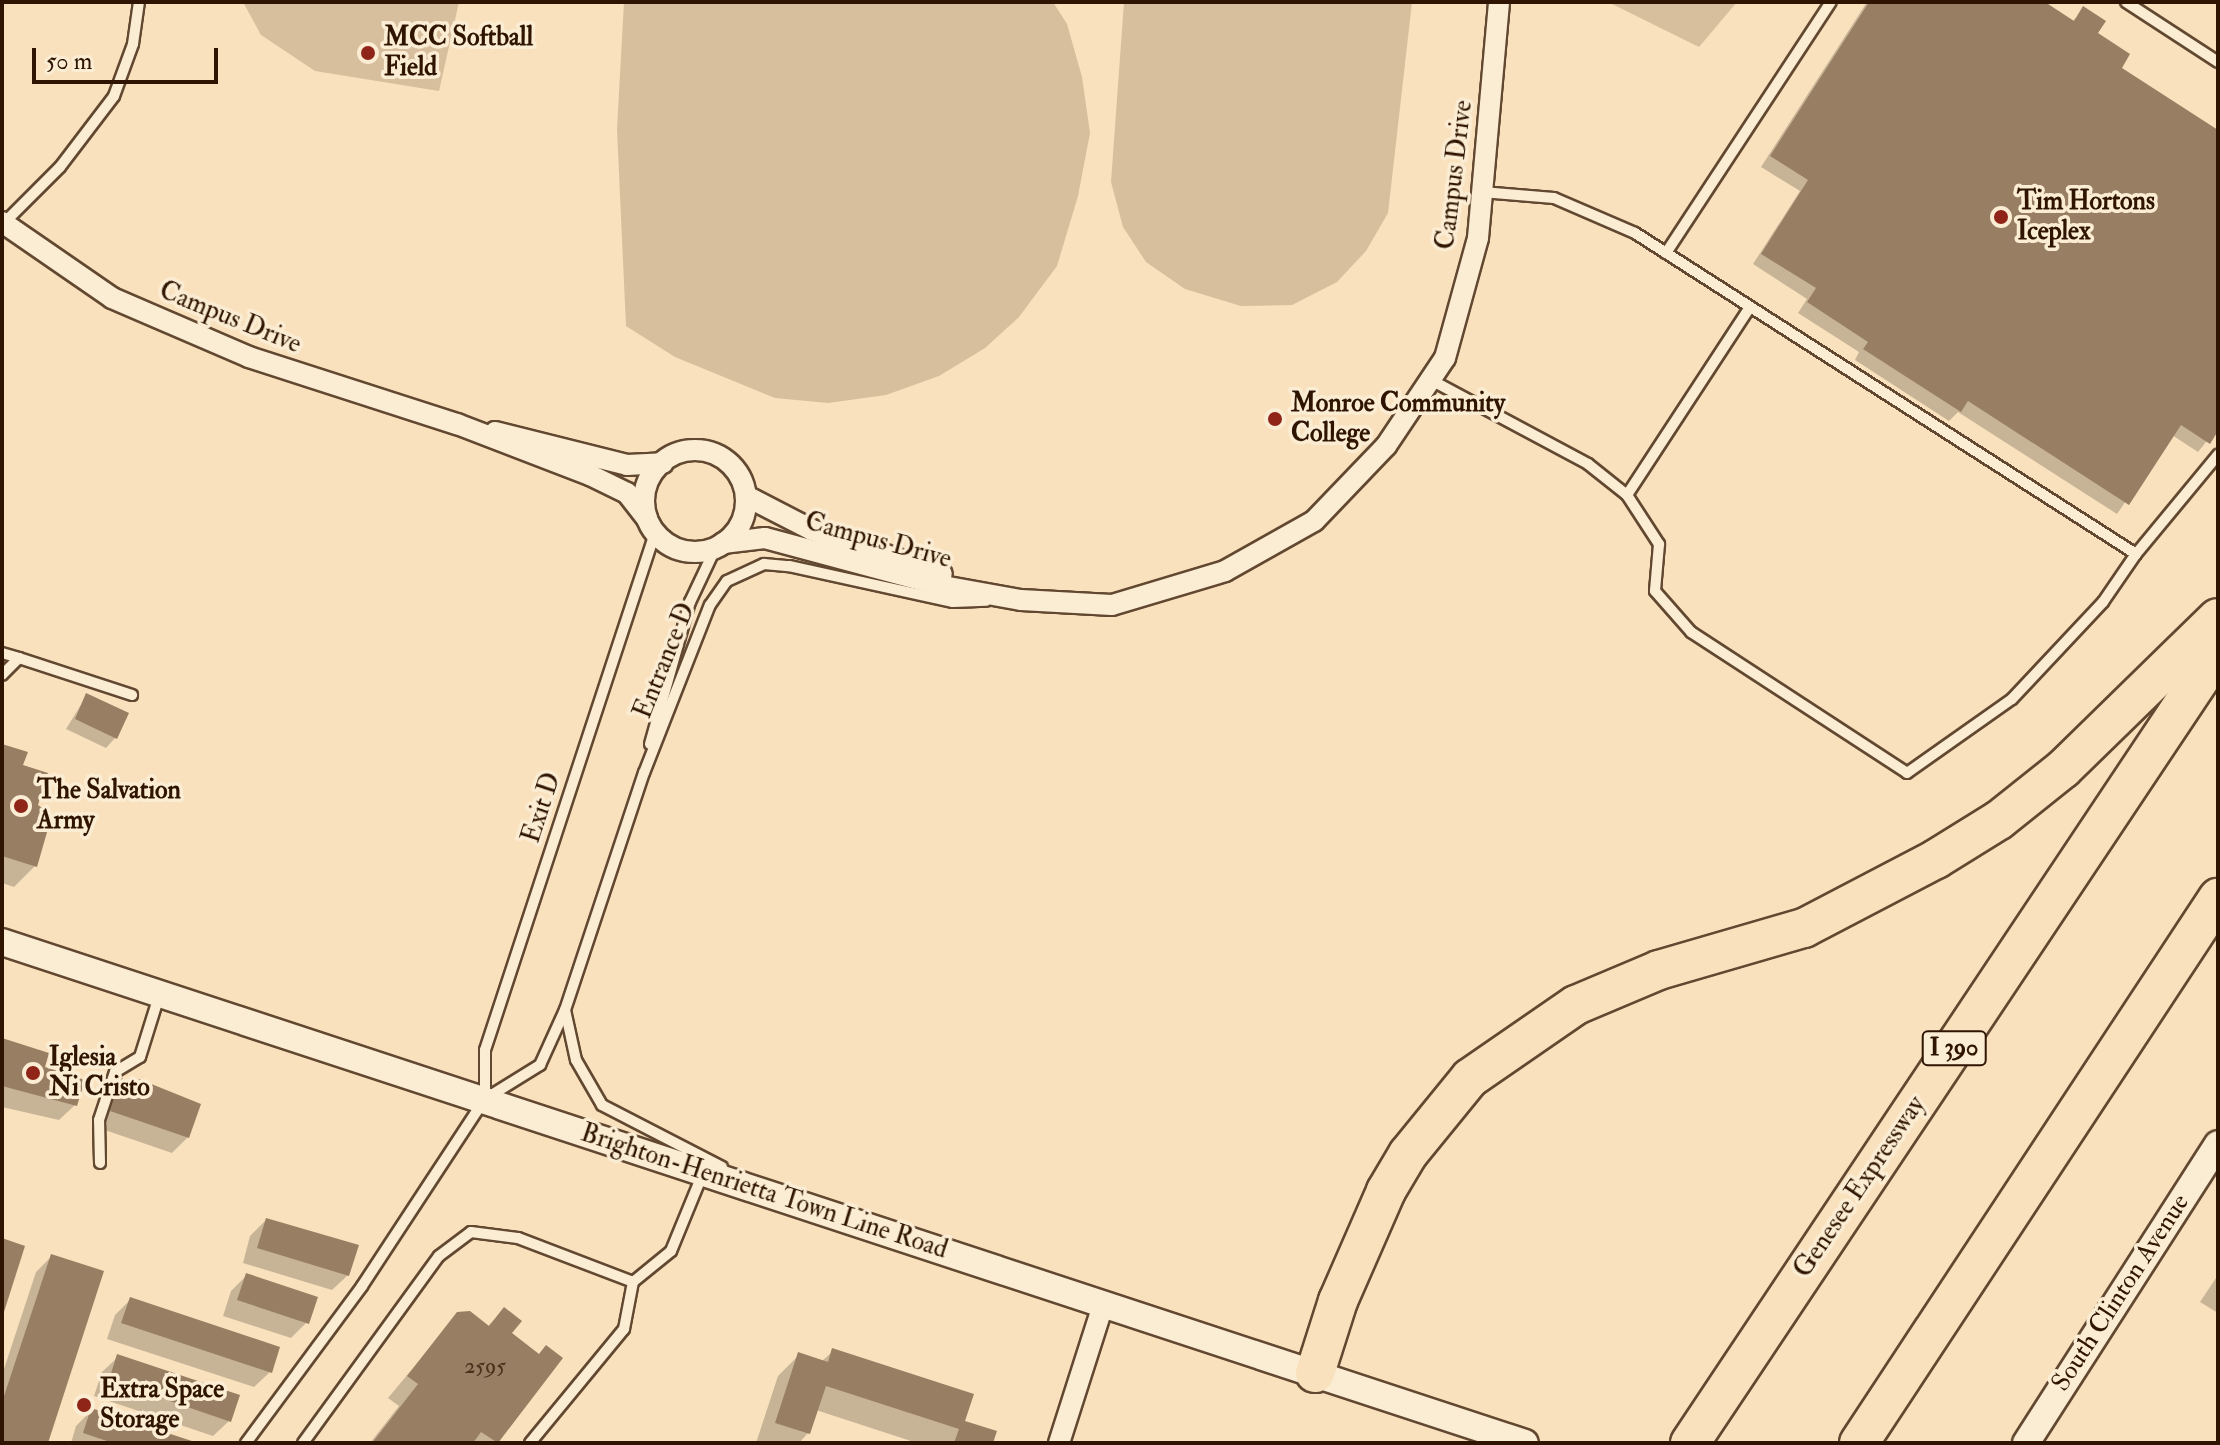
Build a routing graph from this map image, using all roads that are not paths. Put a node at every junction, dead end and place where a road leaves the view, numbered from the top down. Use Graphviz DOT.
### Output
graph roads {
  1 [pos="139,2"];
  2 [pos="1499,2"];
  3 [pos="1831,2"];
  4 [pos="2126,2"];
  5 [pos="2218,62"];
  6 [pos="1482,192"];
  7 [pos="3,222"];
  8 [pos="1666,253"];
  9 [pos="1750,307"];
  10 [pos="1431,380"];
  11 [pos="457,424"];
  12 [pos="2218,455"];
  13 [pos="663,463"];
  14 [pos="1627,495"];
  15 [pos="746,496"];
  16 [pos="651,526"];
  17 [pos="719,546"];
  18 [pos="2136,554"];
  19 [pos="1021,600"];
  20 [pos="2218,618"];
  21 [pos="2218,652"];
  22 [pos="2,653"];
  23 [pos="19,658"];
  24 [pos="2,675"];
  25 [pos="132,695"];
  26 [pos="644,773"];
  27 [pos="2218,898"];
  28 [pos="2,942"];
  29 [pos="160,994"];
  30 [pos="565,1010"];
  31 [pos="485,1099"];
  32 [pos="2218,1144"];
  33 [pos="100,1163"];
  34 [pos="705,1166"];
  35 [pos="633,1282"];
  36 [pos="1103,1305"];
  37 [pos="1315,1373"];
  38 [pos="246,1443"];
  39 [pos="303,1443"];
  40 [pos="530,1443"];
  41 [pos="1059,1443"];
  42 [pos="1525,1443"];
  43 [pos="1690,1443"];
  44 [pos="1859,1443"];
  45 [pos="2026,1443"];
  1 -- 7 [label="lane"];
  2 -- 6 [label="street, Campus Drive"];
  3 -- 8 [label="lane"];
  4 -- 5 [label="lane"];
  6 -- 8 [label="lane"];
  6 -- 10 [label="street, Campus Drive"];
  7 -- 11 [label="street, Campus Drive"];
  8 -- 9 [label="lane"];
  9 -- 14 [label="lane"];
  9 -- 18 [label="lane"];
  10 -- 14 [label="lane"];
  10 -- 19 [label="street, Campus Drive"];
  11 -- 13 [label="street, Campus Drive"];
  11 -- 16 [label="street, Campus Drive"];
  12 -- 18 [label="lane"];
  13 -- 15 [label="street"];
  13 -- 16 [label="street"];
  14 -- 18 [label="lane"];
  15 -- 17 [label="street"];
  15 -- 19 [label="street, Campus Drive"];
  16 -- 17 [label="street"];
  16 -- 31 [label="lane, Exit D"];
  17 -- 19 [label="street, Campus Drive"];
  17 -- 26 [label="lane, Entrance D"];
  19 -- 26 [label="lane, Entrance D"];
  20 -- 37 [label="highway"];
  21 -- 43 [label="highway, Genesee Expressway / I 390"];
  22 -- 23 [label="lane"];
  23 -- 24 [label="lane"];
  23 -- 25 [label="lane"];
  26 -- 30 [label="lane, Entrance D"];
  27 -- 44 [label="highway"];
  28 -- 29 [label="street, Brighton-Henrietta Town Line Road"];
  29 -- 31 [label="street, Brighton-Henrietta Town Line Road"];
  29 -- 33 [label="lane"];
  30 -- 31 [label="lane, Entrance D"];
  30 -- 34 [label="lane"];
  31 -- 34 [label="street, Brighton-Henrietta Town Line Road"];
  31 -- 38 [label="lane"];
  32 -- 45 [label="street, South Clinton Avenue"];
  34 -- 35 [label="lane"];
  34 -- 36 [label="street, Brighton-Henrietta Town Line Road"];
  35 -- 39 [label="lane"];
  35 -- 40 [label="lane"];
  36 -- 37 [label="street, Brighton-Henrietta Town Line Road"];
  36 -- 41 [label="street"];
  37 -- 42 [label="street, Brighton-Henrietta Town Line Road"];
}
